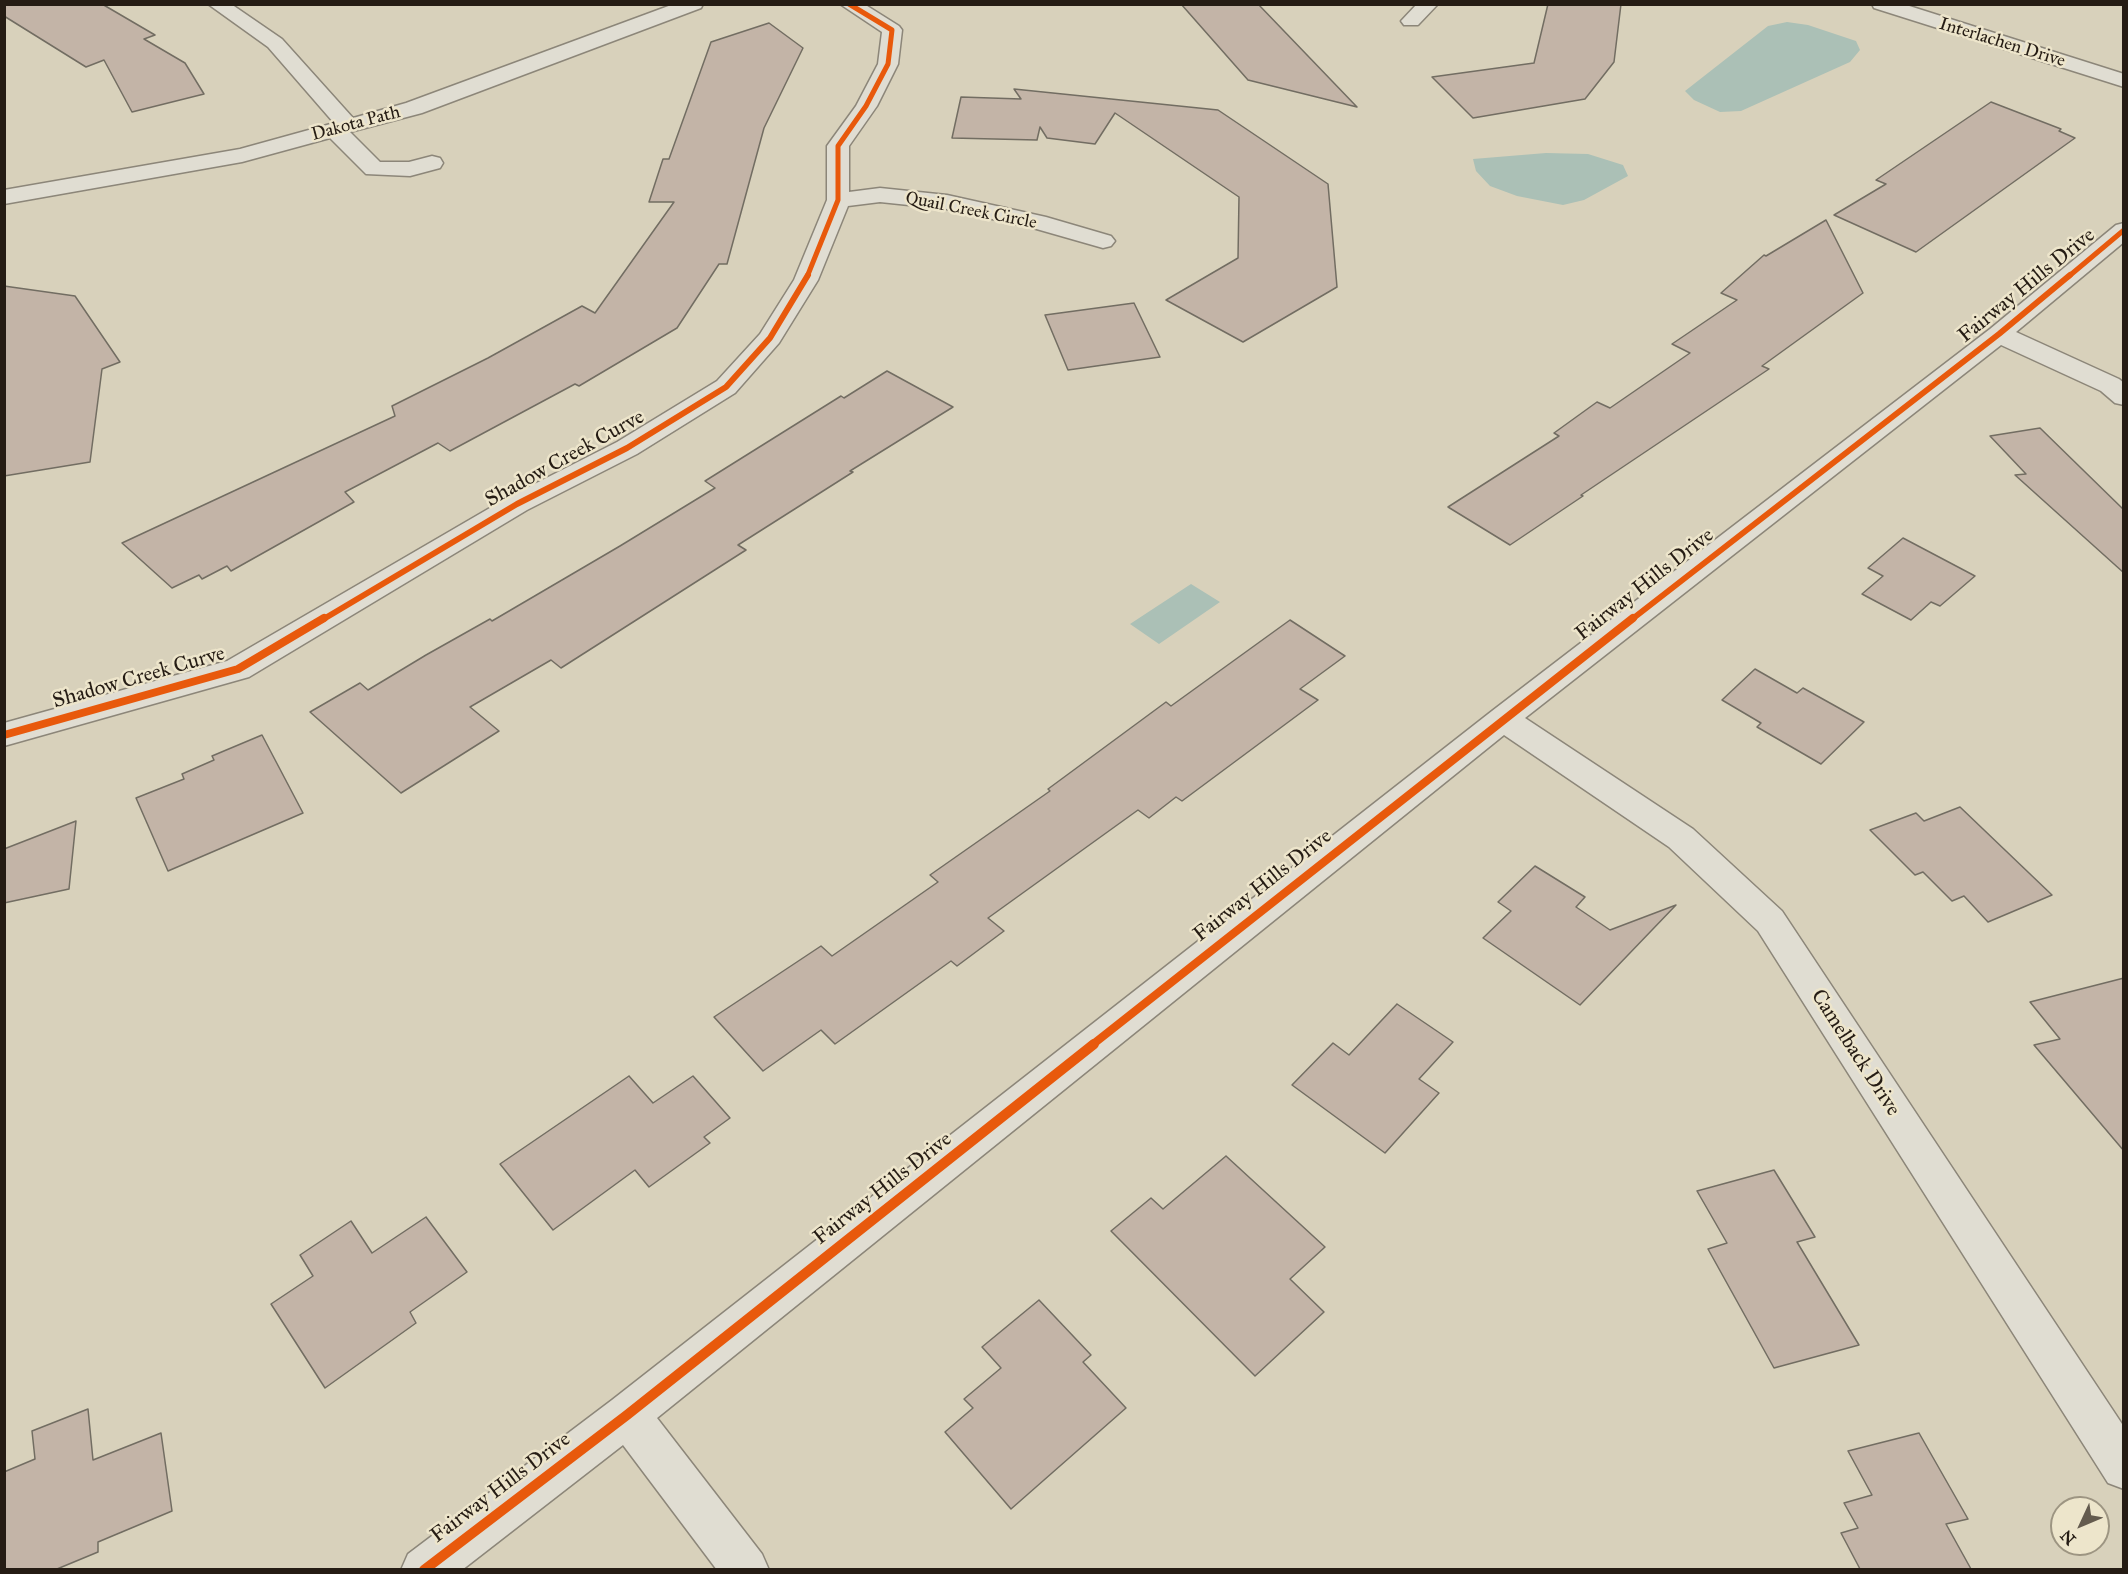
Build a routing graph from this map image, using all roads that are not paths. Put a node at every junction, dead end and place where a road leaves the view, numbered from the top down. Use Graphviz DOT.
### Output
graph roads {
  1 [pos="217,4"];
  2 [pos="694,4"];
  3 [pos="849,4"];
  4 [pos="1429,4"];
  5 [pos="1881,4"];
  6 [pos="1412,21"];
  7 [pos="2124,81"];
  8 [pos="355,102"];
  9 [pos="313,114"];
  10 [pos="339,121"];
  11 [pos="432,163"];
  12 [pos="4,197"];
  13 [pos="838,200"];
  14 [pos="2124,230"];
  15 [pos="1103,241"];
  16 [pos="1999,333"];
  17 [pos="2124,397"];
  18 [pos="1503,719"];
  19 [pos="4,735"];
  20 [pos="627,1415"];
  21 [pos="2124,1467"];
  22 [pos="424,1569"];
  23 [pos="746,1569"];
  1 -- 10 [label="street"];
  2 -- 10 [label="street, Dakota Path"];
  3 -- 13 [label="street, Shadow Creek Curve"];
  4 -- 6 [label="street"];
  5 -- 7 [label="street, Interlachen Drive"];
  8 -- 10 [label="street, Dakota Path"];
  9 -- 10 [label="street, Dakota Path"];
  10 -- 11 [label="street"];
  10 -- 12 [label="street, Dakota Path"];
  13 -- 15 [label="street, Quail Creek Circle"];
  13 -- 19 [label="street, Shadow Creek Curve"];
  14 -- 16 [label="street, Fairway Hills Drive"];
  16 -- 17 [label="street"];
  16 -- 18 [label="street, Fairway Hills Drive"];
  18 -- 20 [label="street, Fairway Hills Drive"];
  18 -- 21 [label="street, Camelback Drive"];
  20 -- 22 [label="street, Fairway Hills Drive"];
  20 -- 23 [label="street"];
}
